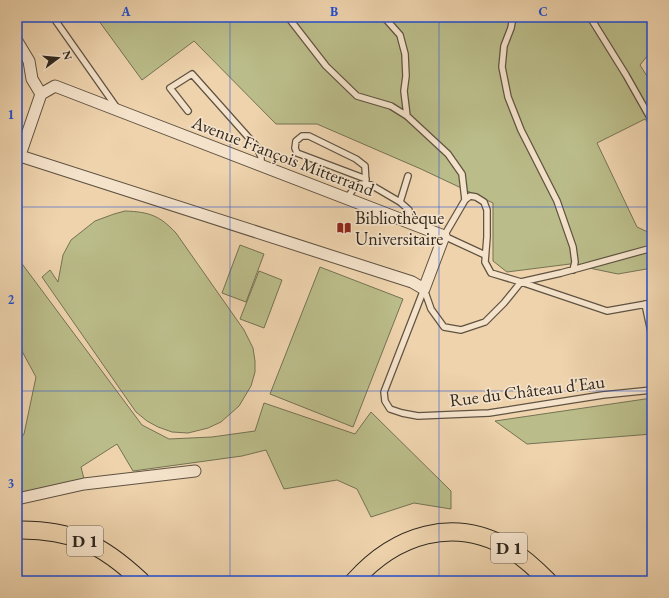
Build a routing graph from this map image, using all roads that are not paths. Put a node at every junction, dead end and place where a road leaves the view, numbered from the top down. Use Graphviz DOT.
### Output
graph roads {
  1 [pos="53,17"];
  2 [pos="288,17"];
  3 [pos="384,17"];
  4 [pos="513,17"];
  5 [pos="590,17"];
  6 [pos="17,41"];
  7 [pos="41,94"];
  8 [pos="119,110"];
  9 [pos="188,111"];
  10 [pos="407,116"];
  11 [pos="652,121"];
  12 [pos="19,155"];
  13 [pos="261,165"];
  14 [pos="408,176"];
  15 [pos="366,182"];
  16 [pos="347,198"];
  17 [pos="465,200"];
  18 [pos="400,202"];
  19 [pos="410,223"];
  20 [pos="444,236"];
  21 [pos="652,248"];
  22 [pos="485,255"];
  23 [pos="573,270"];
  24 [pos="521,282"];
  25 [pos="424,289"];
  26 [pos="652,303"];
  27 [pos="645,304"];
  28 [pos="652,337"];
  29 [pos="652,390"];
  30 [pos="195,471"];
  31 [pos="17,499"];
  32 [pos="17,530"];
  33 [pos="141,581"];
  34 [pos="354,581"];
  35 [pos="548,581"];
  1 -- 8 [label="lane"];
  2 -- 10 [label="lane"];
  3 -- 10 [label="lane"];
  4 -- 23 [label="lane"];
  5 -- 11 [label="lane"];
  6 -- 7 [label="street"];
  7 -- 8 [label="street, Avenue François Mitterrand"];
  7 -- 12 [label="street"];
  8 -- 13 [label="street, Avenue François Mitterrand"];
  9 -- 13 [label="lane"];
  10 -- 17 [label="lane"];
  12 -- 25 [label="street"];
  13 -- 16 [label="street, Avenue François Mitterrand"];
  14 -- 18 [label="lane"];
  15 -- 15 [label="lane"];
  15 -- 16 [label="lane"];
  15 -- 18 [label="lane"];
  16 -- 19 [label="street, Avenue François Mitterrand"];
  17 -- 20 [label="lane"];
  17 -- 22 [label="lane"];
  18 -- 19 [label="lane"];
  19 -- 20 [label="street, Avenue François Mitterrand"];
  20 -- 22 [label="lane"];
  20 -- 25 [label="street"];
  21 -- 23 [label="lane"];
  22 -- 24 [label="lane"];
  23 -- 24 [label="lane"];
  24 -- 25 [label="lane"];
  24 -- 27 [label="lane"];
  25 -- 29 [label="lane, Rue du Château d'Eau"];
  26 -- 27 [label="lane"];
  27 -- 28 [label="lane"];
  30 -- 31 [label="street"];
  32 -- 33 [label="main road, D 1"];
  34 -- 35 [label="main road, D 1"];
}
